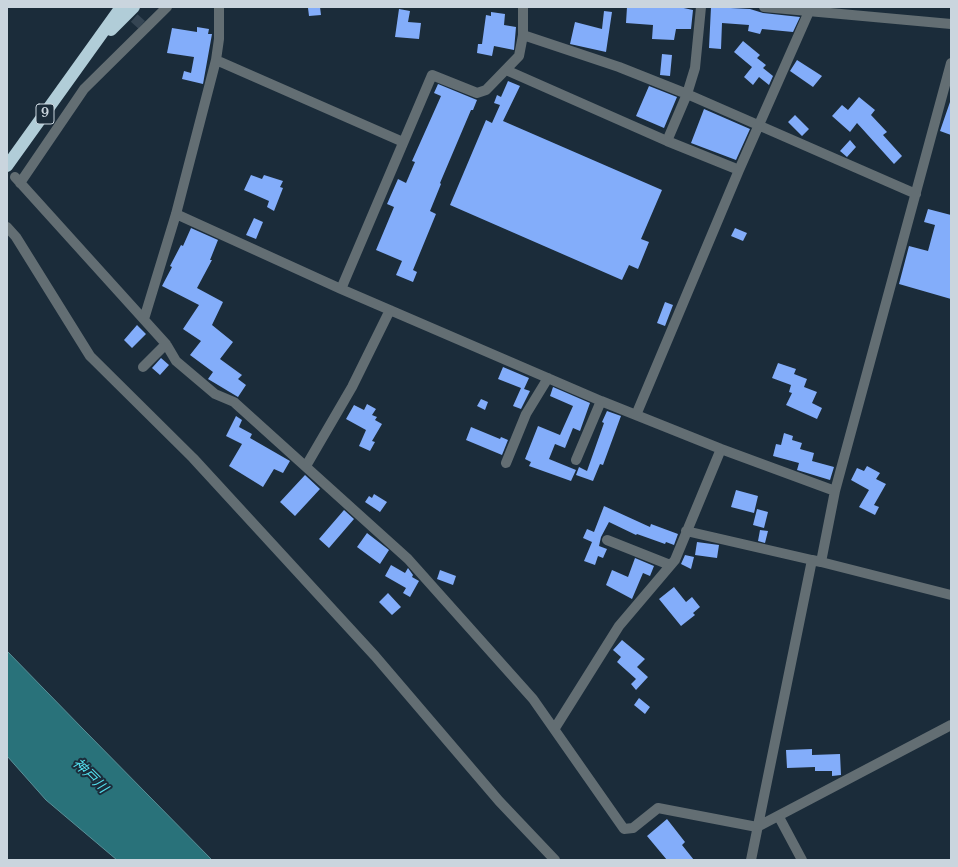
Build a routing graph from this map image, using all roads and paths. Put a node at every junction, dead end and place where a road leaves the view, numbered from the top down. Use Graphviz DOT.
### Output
graph roads {
  1 [pos="121,7"];
  2 [pos="134,7"];
  3 [pos="166,7"];
  4 [pos="219,7"];
  5 [pos="523,7"];
  6 [pos="701,7"];
  7 [pos="764,7"];
  8 [pos="810,9"];
  9 [pos="951,24"];
  10 [pos="523,35"];
  11 [pos="81,60"];
  12 [pos="216,60"];
  13 [pos="951,63"];
  14 [pos="506,70"];
  15 [pos="687,94"];
  16 [pos="759,126"];
  17 [pos="667,141"];
  18 [pos="403,142"];
  19 [pos="7,166"];
  20 [pos="739,170"];
  21 [pos="916,194"];
  22 [pos="176,214"];
  23 [pos="7,227"];
  24 [pos="341,289"];
  25 [pos="390,310"];
  26 [pos="144,319"];
  27 [pos="166,344"];
  28 [pos="143,367"];
  29 [pos="548,378"];
  30 [pos="601,401"];
  31 [pos="636,415"];
  32 [pos="721,449"];
  33 [pos="576,460"];
  34 [pos="506,463"];
  35 [pos="306,466"];
  36 [pos="834,491"];
  37 [pos="686,530"];
  38 [pos="607,540"];
  39 [pos="817,561"];
  40 [pos="670,565"];
  41 [pos="951,594"];
  42 [pos="951,725"];
  43 [pos="555,728"];
  44 [pos="779,817"];
  45 [pos="757,827"];
  46 [pos="556,860"];
  47 [pos="751,860"];
  48 [pos="802,860"];
  1 -- 11 [label="highway, 9"];
  2 -- 11 [label="highway, 9"];
  3 -- 26 [label="street"];
  4 -- 12 [label="street"];
  5 -- 10 [label="street"];
  6 -- 15 [label="street"];
  7 -- 8 [label="street"];
  8 -- 9 [label="street"];
  8 -- 16 [label="street"];
  10 -- 14 [label="street"];
  10 -- 15 [label="street"];
  11 -- 19 [label="highway, 9"];
  12 -- 18 [label="street"];
  12 -- 22 [label="street"];
  13 -- 21 [label="street"];
  14 -- 17 [label="street"];
  14 -- 18 [label="street"];
  15 -- 16 [label="street"];
  15 -- 17 [label="street"];
  16 -- 20 [label="street"];
  16 -- 21 [label="street"];
  17 -- 20 [label="street"];
  18 -- 24 [label="street"];
  20 -- 31 [label="street"];
  21 -- 36 [label="street"];
  22 -- 24 [label="street"];
  22 -- 26 [label="street"];
  23 -- 46 [label="street"];
  24 -- 25 [label="street"];
  25 -- 29 [label="street"];
  25 -- 35 [label="street"];
  26 -- 27 [label="street"];
  27 -- 28 [label="street"];
  27 -- 35 [label="street"];
  29 -- 30 [label="street"];
  29 -- 34 [label="street"];
  30 -- 31 [label="street"];
  30 -- 33 [label="street"];
  31 -- 32 [label="street"];
  32 -- 36 [label="street"];
  32 -- 37 [label="street"];
  35 -- 43 [label="street"];
  36 -- 39 [label="street"];
  37 -- 39 [label="street"];
  37 -- 40 [label="street"];
  38 -- 40 [label="street"];
  39 -- 41 [label="street"];
  39 -- 45 [label="street"];
  40 -- 43 [label="street"];
  42 -- 44 [label="street"];
  43 -- 45 [label="street"];
  44 -- 45 [label="street"];
  44 -- 48 [label="street"];
  45 -- 47 [label="street"];
}
